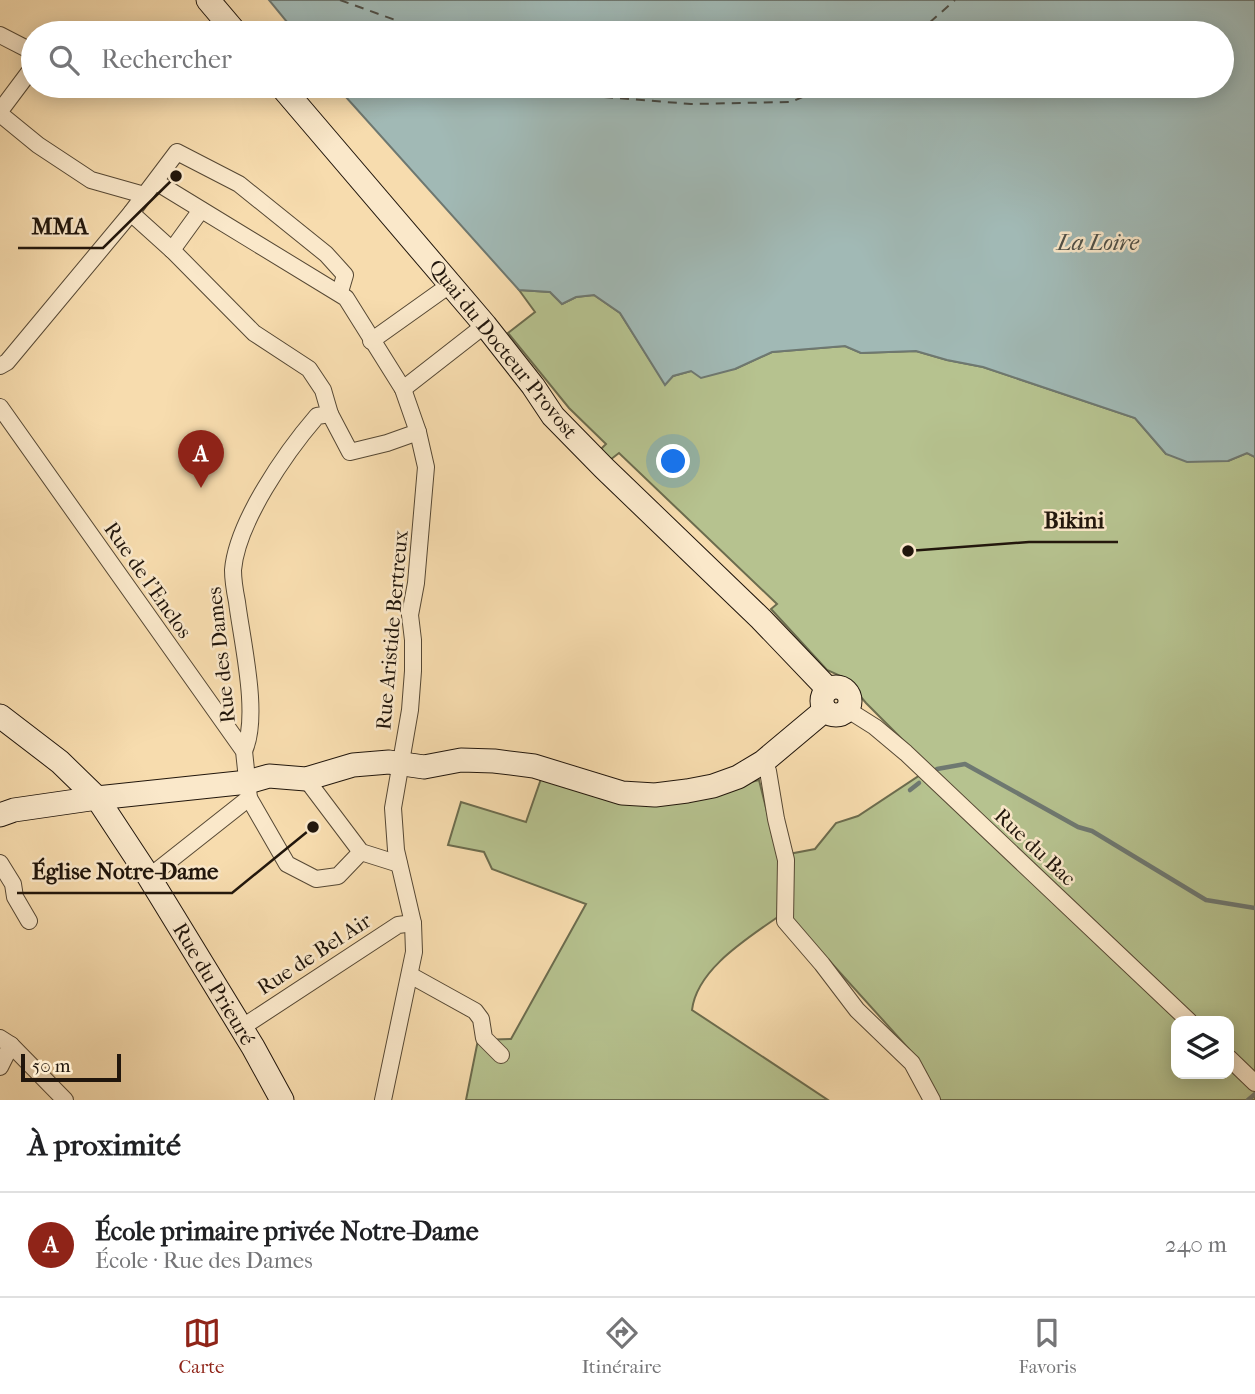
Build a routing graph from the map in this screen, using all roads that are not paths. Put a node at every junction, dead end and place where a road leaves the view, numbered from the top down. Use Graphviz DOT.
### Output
graph roads {
  1 [pos="208,0"];
  2 [pos="226,21"];
  3 [pos="0,35"];
  4 [pos="21,46"];
  5 [pos="21,84"];
  6 [pos="291,98"];
  7 [pos="0,113"];
  8 [pos="156,182"];
  9 [pos="144,195"];
  10 [pos="201,210"];
  11 [pos="131,214"];
  12 [pos="172,250"];
  13 [pos="451,284"];
  14 [pos="340,292"];
  15 [pos="485,325"];
  16 [pos="372,341"];
  17 [pos="0,366"];
  18 [pos="403,389"];
  19 [pos="0,407"];
  20 [pos="330,414"];
  21 [pos="418,432"];
  22 [pos="834,703"];
  23 [pos="0,716"];
  24 [pos="244,751"];
  25 [pos="763,762"];
  26 [pos="399,763"];
  27 [pos="306,779"];
  28 [pos="249,790"];
  29 [pos="97,798"];
  30 [pos="0,815"];
  31 [pos="361,852"];
  32 [pos="0,863"];
  33 [pos="399,864"];
  34 [pos="149,877"];
  35 [pos="29,921"];
  36 [pos="412,922"];
  37 [pos="410,975"];
  38 [pos="1184,1016"];
  39 [pos="241,1028"];
  40 [pos="6,1041"];
  41 [pos="501,1055"];
  42 [pos="1234,1063"];
  43 [pos="0,1067"];
  44 [pos="1255,1083"];
  45 [pos="65,1100"];
  46 [pos="282,1100"];
  47 [pos="383,1100"];
  48 [pos="932,1100"];
  1 -- 2 [label="street"];
  3 -- 4 [label="street"];
  5 -- 7 [label="street"];
  6 -- 13 [label="street, Quai du Docteur Provost"];
  7 -- 9 [label="street"];
  8 -- 9 [label="street"];
  8 -- 10 [label="street, Rue Aristide Bertreux"];
  8 -- 14 [label="street"];
  9 -- 11 [label="street"];
  10 -- 12 [label="street"];
  10 -- 14 [label="street, Rue Aristide Bertreux"];
  11 -- 12 [label="street"];
  11 -- 17 [label="street"];
  12 -- 20 [label="street"];
  13 -- 15 [label="street, Quai du Docteur Provost"];
  13 -- 16 [label="street"];
  14 -- 16 [label="street, Rue Aristide Bertreux"];
  15 -- 18 [label="street"];
  15 -- 22 [label="street, Quai du Docteur Provost"];
  16 -- 18 [label="street, Rue Aristide Bertreux"];
  18 -- 21 [label="street, Rue Aristide Bertreux"];
  19 -- 24 [label="street, Rue de l'Enclos"];
  20 -- 21 [label="street"];
  20 -- 24 [label="street, Rue des Dames"];
  21 -- 26 [label="street, Rue Aristide Bertreux"];
  22 -- 25 [label="street"];
  22 -- 38 [label="street, Rue du Bac"];
  23 -- 29 [label="street, Rue du Prieuré"];
  24 -- 28 [label="street, Rue de l'Enclos"];
  25 -- 26 [label="street"];
  25 -- 48 [label="street"];
  26 -- 27 [label="street"];
  26 -- 33 [label="street, Rue Aristide Bertreux"];
  27 -- 28 [label="street"];
  27 -- 31 [label="street"];
  28 -- 29 [label="street"];
  28 -- 31 [label="street"];
  28 -- 34 [label="street"];
  29 -- 30 [label="street"];
  29 -- 34 [label="street, Rue du Prieuré"];
  31 -- 33 [label="street"];
  32 -- 35 [label="street"];
  33 -- 36 [label="street, Rue Aristide Bertreux"];
  34 -- 39 [label="street, Rue du Prieuré"];
  36 -- 37 [label="street, Rue Aristide Bertreux"];
  36 -- 39 [label="street, Rue de Bel Air"];
  37 -- 41 [label="street"];
  37 -- 47 [label="street, Rue Aristide Bertreux"];
  39 -- 46 [label="street, Rue du Prieuré"];
  40 -- 43 [label="street"];
  40 -- 45 [label="street"];
  42 -- 44 [label="street"];
}
